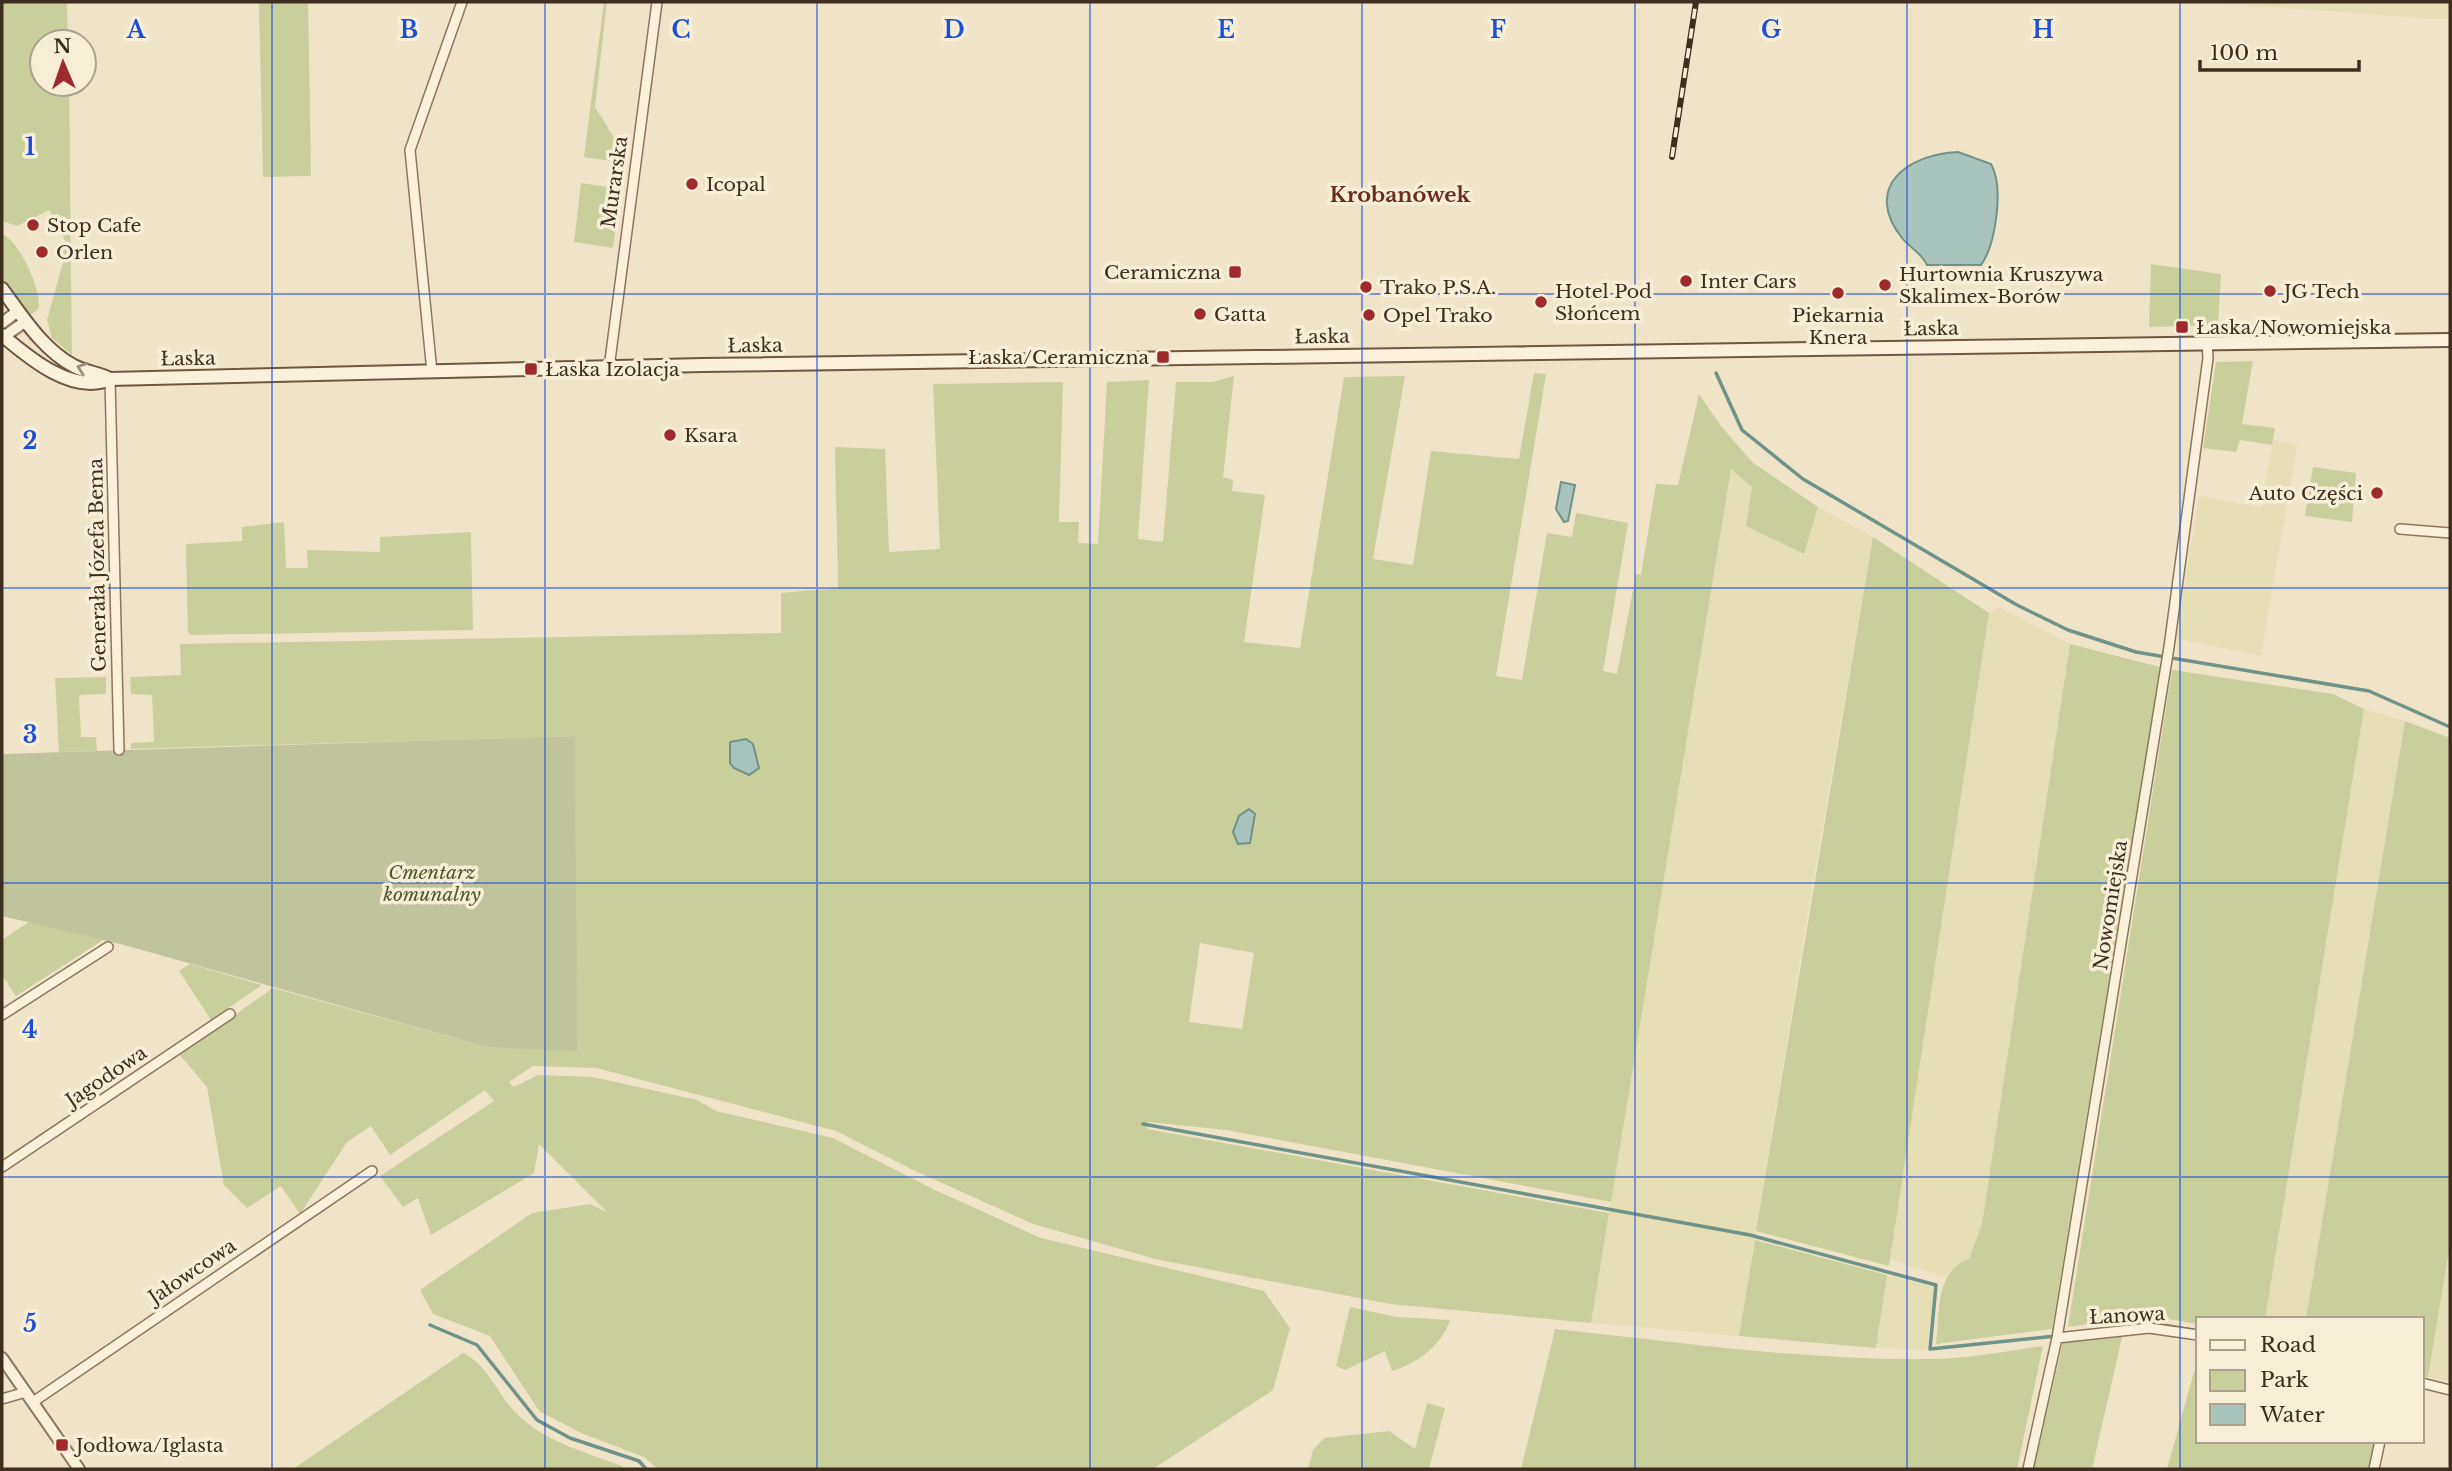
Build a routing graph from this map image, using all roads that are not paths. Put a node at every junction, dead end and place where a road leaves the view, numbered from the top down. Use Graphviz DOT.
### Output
graph roads {
  1 [pos="462,2"];
  2 [pos="657,2"];
  3 [pos="2,289"];
  4 [pos="22,316"];
  5 [pos="2,333"];
  6 [pos="2450,340"];
  7 [pos="2207,343"];
  8 [pos="609,368"];
  9 [pos="432,372"];
  10 [pos="110,379"];
  11 [pos="2400,529"];
  12 [pos="2450,533"];
  13 [pos="119,750"];
  14 [pos="108,947"];
  15 [pos="230,1014"];
  16 [pos="2,1015"];
  17 [pos="2,1167"];
  18 [pos="372,1171"];
  19 [pos="2058,1335"];
  20 [pos="2196,1335"];
  21 [pos="2,1358"];
  22 [pos="2424,1384"];
  23 [pos="2450,1390"];
  24 [pos="29,1397"];
  25 [pos="2,1399"];
  26 [pos="2380,1443"];
  27 [pos="79,1469"];
  28 [pos="2028,1469"];
  29 [pos="2374,1469"];
  1 -- 9 [label="street"];
  2 -- 8 [label="street, Murarska"];
  3 -- 4 [label="main road"];
  4 -- 5 [label="street, Łaska"];
  10 -- 4 [label="main road, Łaska, one-way"];
  5 -- 10 [label="main road, Łaska"];
  6 -- 7 [label="main road, Łaska"];
  7 -- 8 [label="main road, Łaska"];
  7 -- 19 [label="street, Nowomiejska"];
  8 -- 9 [label="main road, Łaska"];
  9 -- 10 [label="main road, Łaska"];
  10 -- 13 [label="street, Generała Józefa Bema"];
  11 -- 12 [label="street"];
  14 -- 16 [label="street"];
  15 -- 17 [label="street, Jagodowa"];
  18 -- 24 [label="street, Jałowcowa"];
  19 -- 20 [label="street, Łanowa"];
  19 -- 28 [label="street, Nowomiejska"];
  21 -- 24 [label="street"];
  22 -- 23 [label="street"];
  24 -- 25 [label="street, Jałowcowa"];
  24 -- 27 [label="street"];
  26 -- 29 [label="street"];
}
